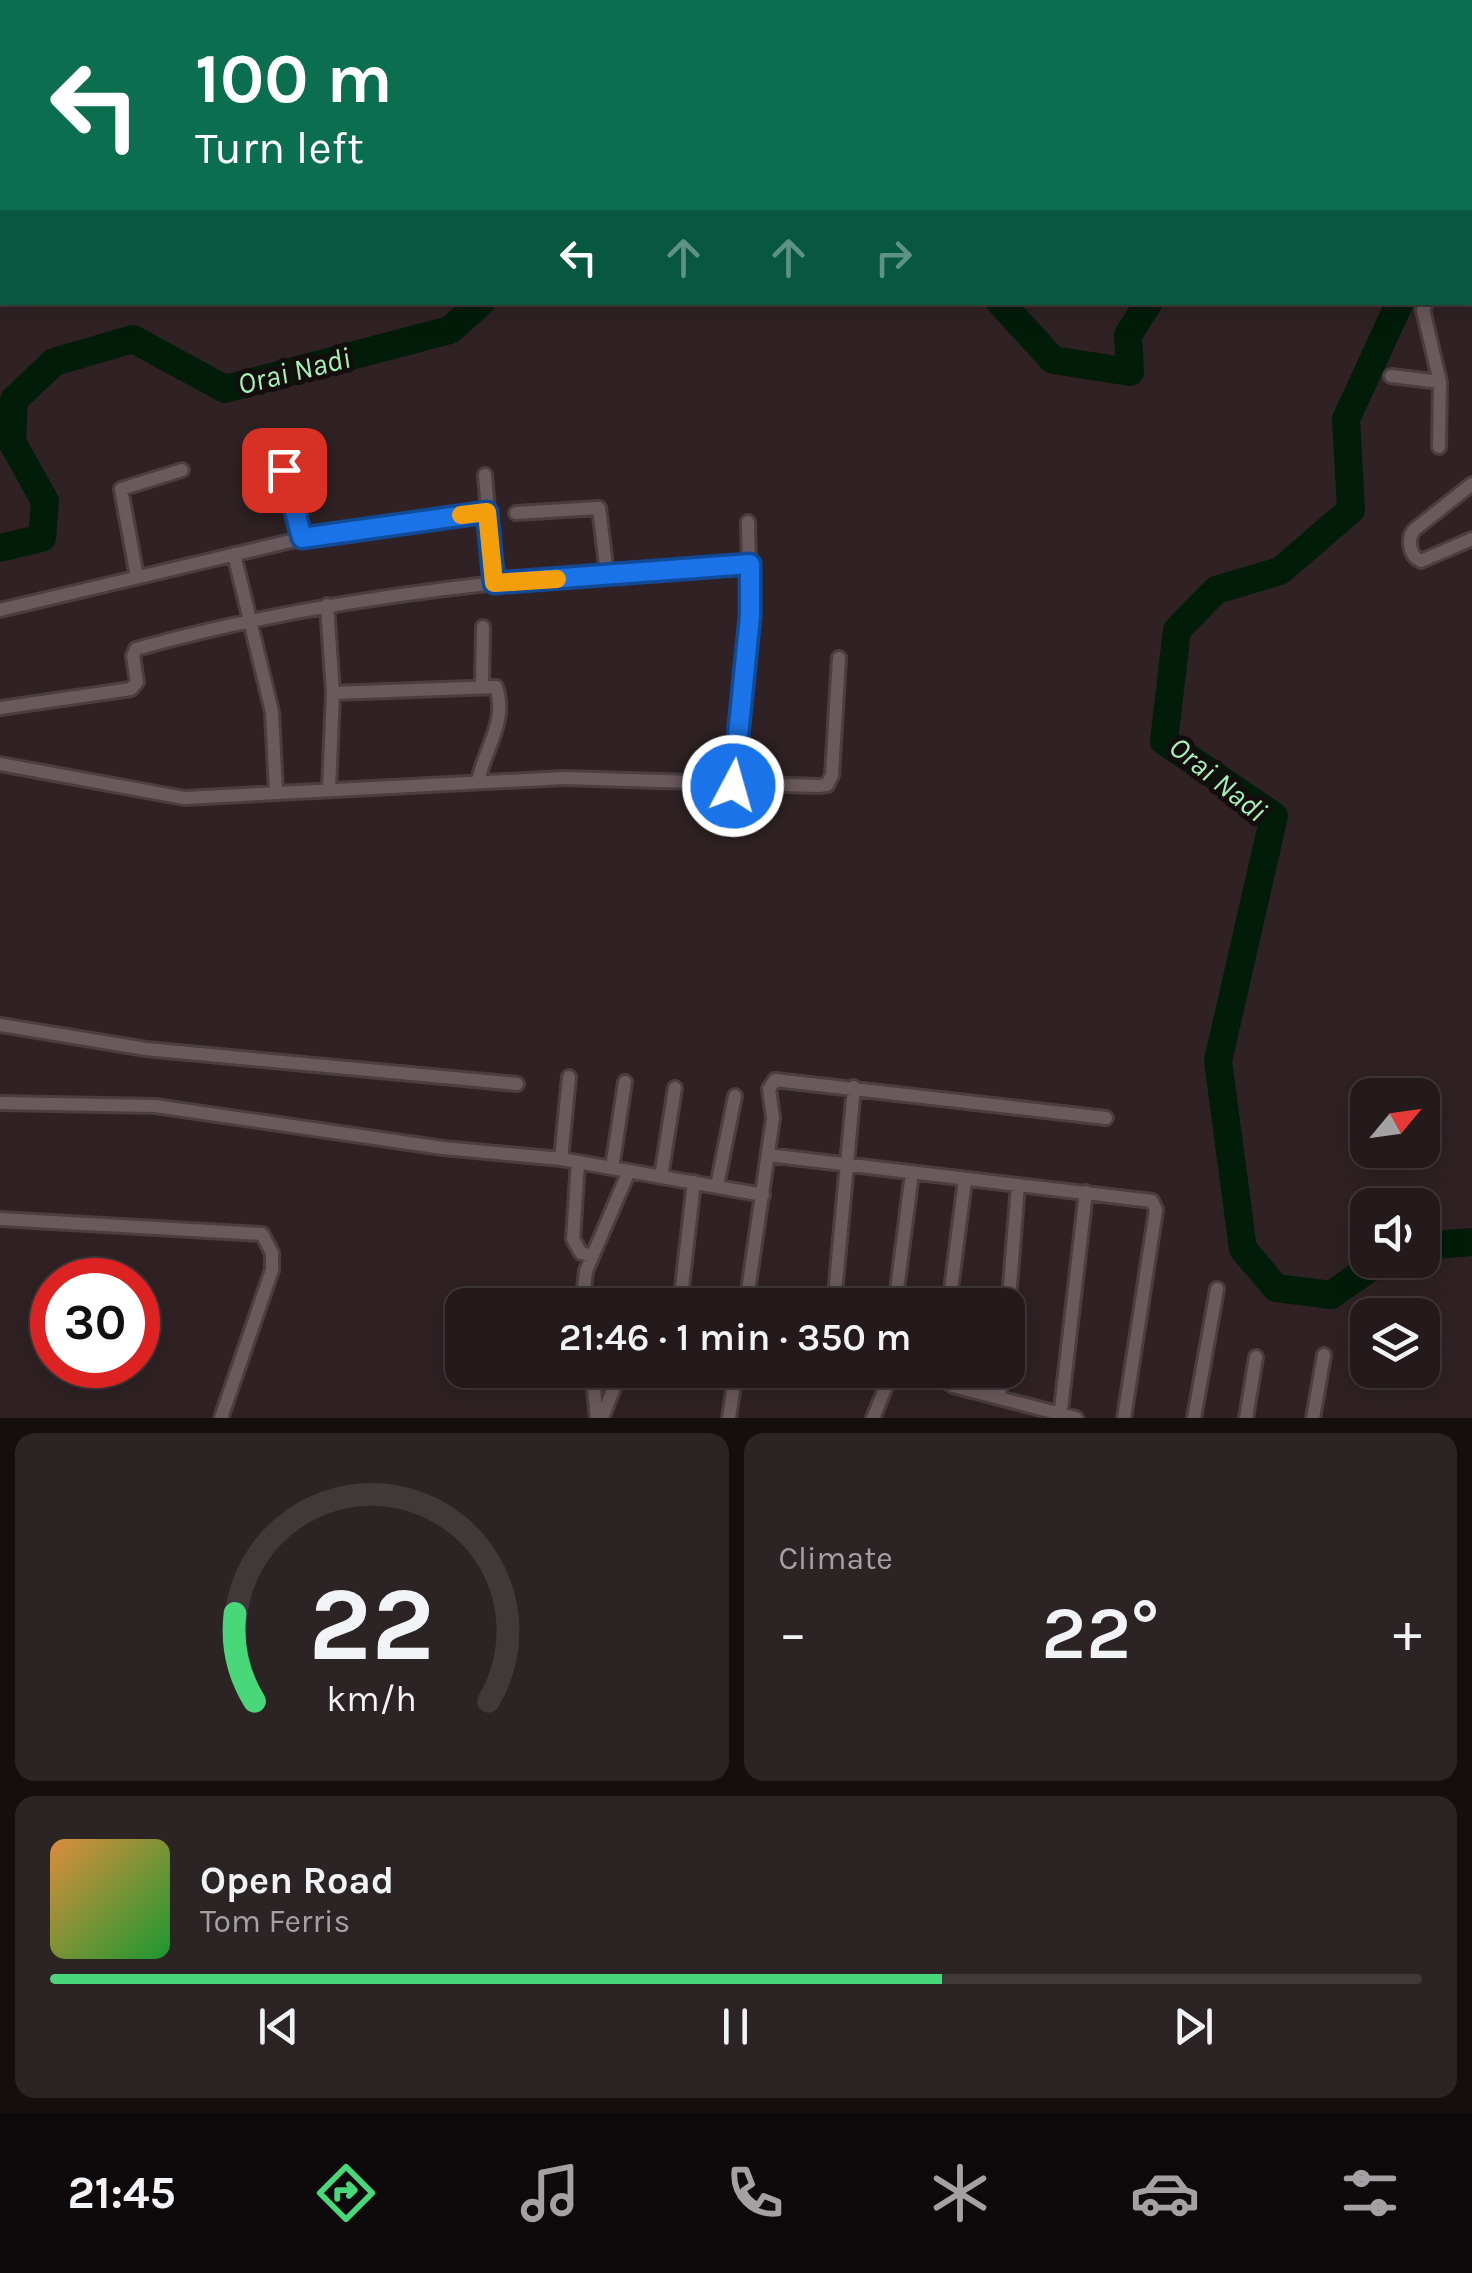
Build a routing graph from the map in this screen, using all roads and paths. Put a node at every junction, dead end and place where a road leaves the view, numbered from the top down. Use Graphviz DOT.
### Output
graph roads {
  1 [pos="1425,305"];
  2 [pos="1390,376"];
  3 [pos="1440,382"];
  4 [pos="275,436"];
  5 [pos="1438,447"];
  6 [pos="182,470"];
  7 [pos="485,475"];
  8 [pos="1472,484"];
  9 [pos="487,512"];
  10 [pos="516,514"];
  11 [pos="748,522"];
  12 [pos="302,538"];
  13 [pos="1472,539"];
  14 [pos="234,554"];
  15 [pos="750,564"];
  16 [pos="606,574"];
  17 [pos="137,577"];
  18 [pos="494,583"];
  19 [pos="327,605"];
  20 [pos="0,610"];
  21 [pos="251,619"];
  22 [pos="483,627"];
  23 [pos="839,658"];
  24 [pos="482,686"];
  25 [pos="333,693"];
  26 [pos="0,708"];
  27 [pos="0,764"];
  28 [pos="478,782"];
  29 [pos="733,786"];
  30 [pos="329,790"];
  31 [pos="276,792"];
  32 [pos="0,1026"];
  33 [pos="569,1077"];
  34 [pos="626,1082"];
  35 [pos="517,1084"];
  36 [pos="675,1088"];
  37 [pos="854,1088"];
  38 [pos="735,1096"];
  39 [pos="0,1103"];
  40 [pos="1106,1118"];
  41 [pos="768,1155"];
  42 [pos="560,1159"];
  43 [pos="578,1162"];
  44 [pos="848,1165"];
  45 [pos="612,1168"];
  46 [pos="629,1171"];
  47 [pos="912,1173"];
  48 [pos="661,1177"];
  49 [pos="966,1180"];
  50 [pos="694,1182"];
  51 [pos="718,1186"];
  52 [pos="1018,1186"];
  53 [pos="1086,1192"];
  54 [pos="763,1194"];
  55 [pos="0,1218"];
  56 [pos="592,1256"];
  57 [pos="585,1288"];
  58 [pos="682,1288"];
  59 [pos="749,1288"];
  60 [pos="836,1288"];
  61 [pos="897,1288"];
  62 [pos="951,1288"];
  63 [pos="1010,1288"];
  64 [pos="1217,1289"];
  65 [pos="1324,1355"];
  66 [pos="1256,1357"];
  67 [pos="595,1388"];
  68 [pos="612,1388"];
  69 [pos="733,1388"];
  70 [pos="886,1388"];
  71 [pos="964,1388"];
  72 [pos="1000,1388"];
  73 [pos="999,1398"];
  74 [pos="1061,1416"];
  75 [pos="221,1418"];
  76 [pos="599,1418"];
  77 [pos="729,1418"];
  78 [pos="873,1418"];
  79 [pos="1076,1418"];
  80 [pos="1124,1418"];
  81 [pos="1194,1418"];
  82 [pos="1246,1418"];
  83 [pos="1314,1418"];
  1 -- 3 [label="street"];
  2 -- 3 [label="street"];
  3 -- 5 [label="street"];
  4 -- 12 [label="street"];
  6 -- 17 [label="street"];
  7 -- 9 [label="street"];
  8 -- 13 [label="street"];
  9 -- 12 [label="street"];
  9 -- 18 [label="street"];
  10 -- 16 [label="street"];
  11 -- 15 [label="street"];
  12 -- 14 [label="street"];
  14 -- 17 [label="street"];
  14 -- 21 [label="street"];
  15 -- 16 [label="street"];
  15 -- 29 [label="street"];
  16 -- 18 [label="street"];
  17 -- 20 [label="street"];
  18 -- 19 [label="street"];
  19 -- 21 [label="street"];
  19 -- 25 [label="street"];
  21 -- 26 [label="street"];
  21 -- 31 [label="street"];
  22 -- 24 [label="street"];
  23 -- 29 [label="street"];
  24 -- 25 [label="street"];
  24 -- 28 [label="street"];
  25 -- 30 [label="street"];
  27 -- 31 [label="street"];
  28 -- 29 [label="street"];
  28 -- 30 [label="street"];
  30 -- 31 [label="street"];
  32 -- 35 [label="street"];
  33 -- 42 [label="street"];
  34 -- 45 [label="street"];
  36 -- 48 [label="street"];
  37 -- 40 [label="street"];
  37 -- 41 [label="street"];
  37 -- 44 [label="street"];
  38 -- 51 [label="street"];
  39 -- 42 [label="street"];
  41 -- 44 [label="street"];
  41 -- 54 [label="street"];
  42 -- 43 [label="street"];
  43 -- 45 [label="street"];
  43 -- 56 [label="street"];
  44 -- 47 [label="street"];
  44 -- 60 [label="street"];
  45 -- 46 [label="street"];
  46 -- 48 [label="street"];
  46 -- 56 [label="street"];
  47 -- 49 [label="street"];
  47 -- 61 [label="street"];
  48 -- 50 [label="street"];
  49 -- 52 [label="street"];
  49 -- 62 [label="street"];
  50 -- 51 [label="street"];
  50 -- 58 [label="street"];
  51 -- 54 [label="street"];
  52 -- 53 [label="street"];
  52 -- 63 [label="street"];
  53 -- 74 [label="street"];
  53 -- 80 [label="street"];
  54 -- 59 [label="street"];
  55 -- 75 [label="street"];
  56 -- 57 [label="street"];
  64 -- 81 [label="street"];
  65 -- 83 [label="street"];
  66 -- 82 [label="street"];
  67 -- 76 [label="street"];
  68 -- 76 [label="street"];
  69 -- 77 [label="street"];
  70 -- 78 [label="street"];
  71 -- 73 [label="street"];
  72 -- 73 [label="street"];
  73 -- 74 [label="street"];
  74 -- 79 [label="street"];
}
